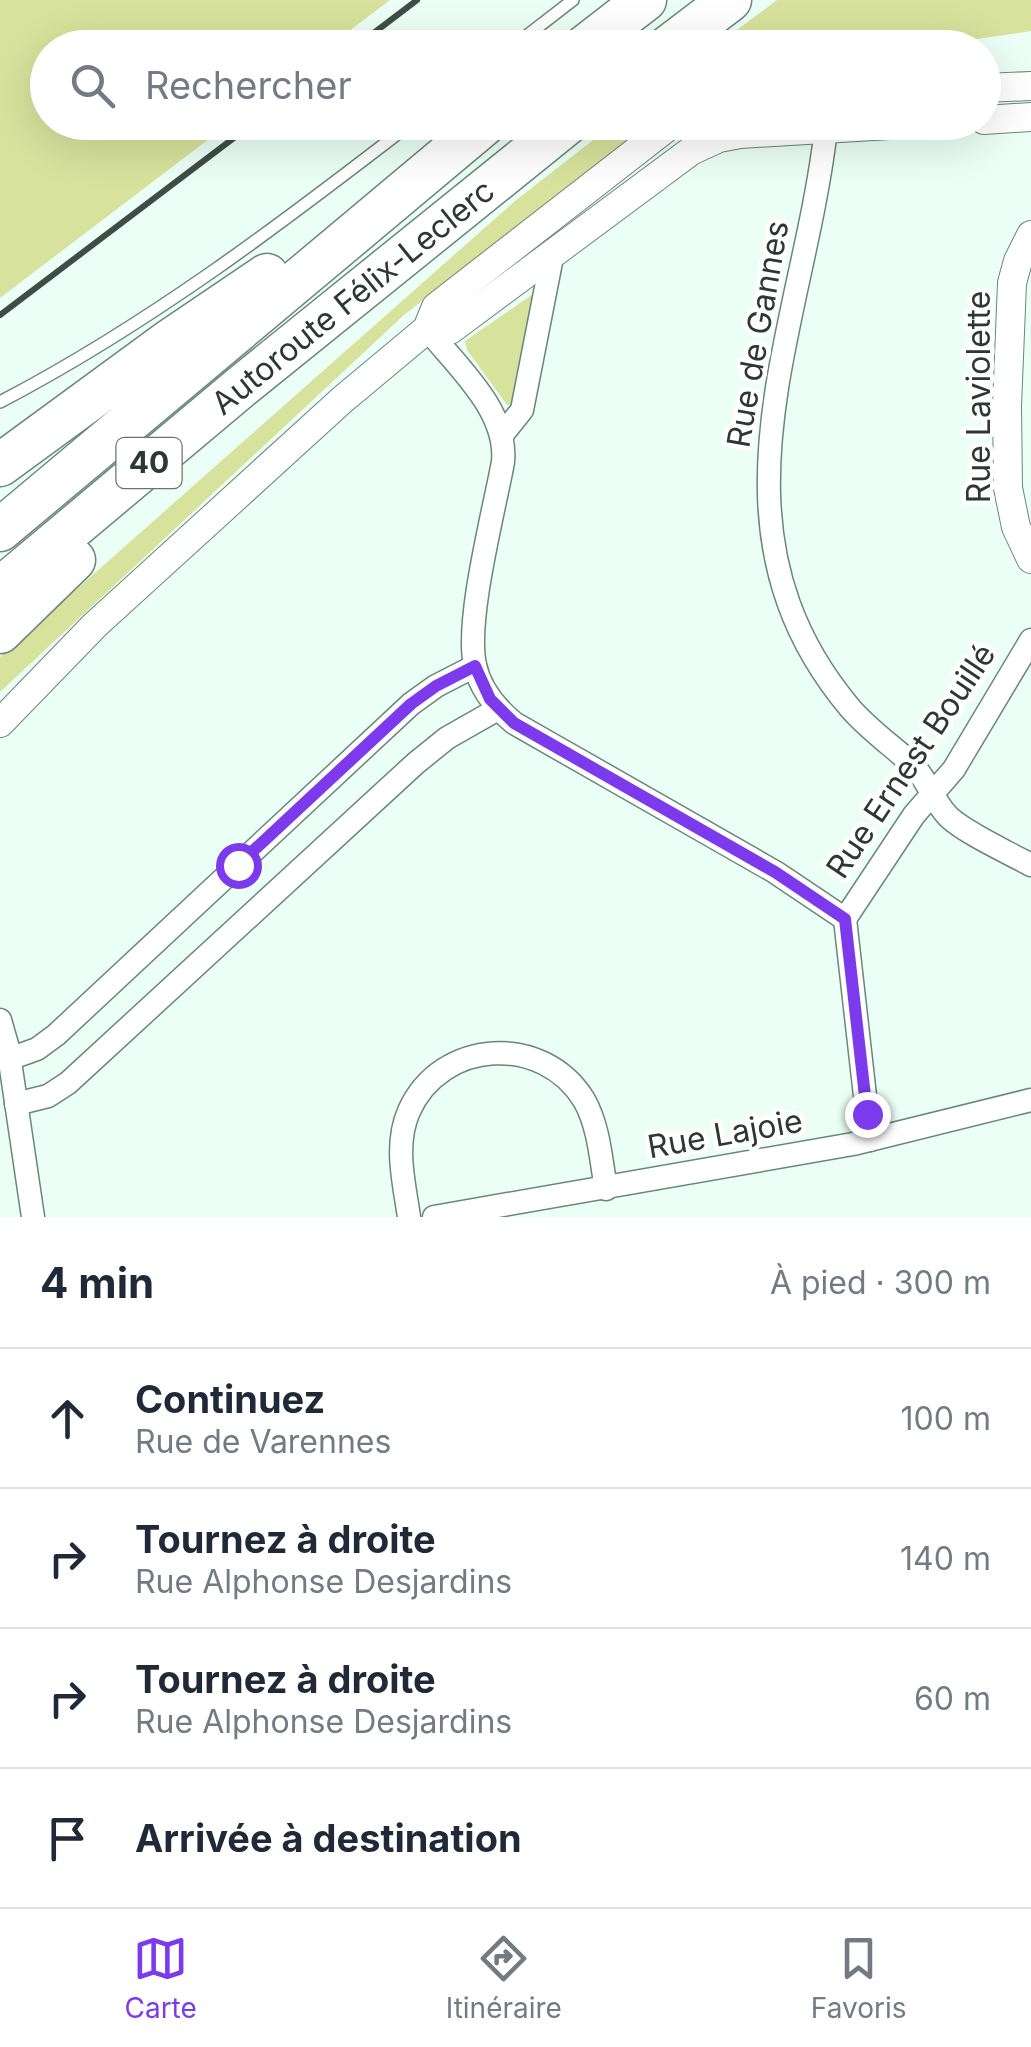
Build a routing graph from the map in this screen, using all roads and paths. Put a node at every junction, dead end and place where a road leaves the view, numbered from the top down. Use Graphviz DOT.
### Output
graph roads {
  1 [pos="574,0"];
  2 [pos="645,0"];
  3 [pos="730,0"];
  4 [pos="535,30"];
  5 [pos="606,30"];
  6 [pos="691,30"];
  7 [pos="1031,86"];
  8 [pos="1001,87"];
  9 [pos="1031,117"];
  10 [pos="1001,119"];
  11 [pos="389,140"];
  12 [pos="465,140"];
  13 [pos="547,140"];
  14 [pos="651,140"];
  15 [pos="718,140"];
  16 [pos="824,140"];
  17 [pos="450,152"];
  18 [pos="1031,235"];
  19 [pos="552,257"];
  20 [pos="428,328"];
  21 [pos="300,339"];
  22 [pos="0,402"];
  23 [pos="502,435"];
  24 [pos="0,465"];
  25 [pos="0,530"];
  26 [pos="1031,559"];
  27 [pos="0,589"];
  28 [pos="0,632"];
  29 [pos="1031,640"];
  30 [pos="475,666"];
  31 [pos="498,709"];
  32 [pos="0,723"];
  33 [pos="932,794"];
  34 [pos="1031,865"];
  35 [pos="845,919"];
  36 [pos="0,1020"];
  37 [pos="9,1059"];
  38 [pos="1031,1100"];
  39 [pos="16,1104"];
  40 [pos="870,1140"];
  41 [pos="606,1189"];
  42 [pos="33,1217"];
  43 [pos="409,1217"];
  44 [pos="434,1217"];
  1 -- 4 [label="lane"];
  2 -- 5 [label="highway"];
  3 -- 6 [label="highway"];
  7 -- 8 [label="street"];
  9 -- 10 [label="street"];
  11 -- 22 [label="lane"];
  12 -- 17 [label="highway, Autoroute Félix-Leclerc / 40"];
  13 -- 21 [label="highway, Autoroute Félix-Leclerc / 40"];
  14 -- 20 [label="street"];
  15 -- 19 [label="street"];
  16 -- 33 [label="street, Rue de Gannes"];
  17 -- 24 [label="highway"];
  17 -- 25 [label="highway, Autoroute Félix-Leclerc / 40"];
  18 -- 26 [label="street, Rue Laviolette"];
  19 -- 20 [label="street"];
  19 -- 23 [label="street"];
  20 -- 23 [label="street"];
  20 -- 32 [label="street"];
  21 -- 27 [label="highway, Autoroute Félix-Leclerc / 40"];
  21 -- 28 [label="highway"];
  23 -- 30 [label="street"];
  29 -- 33 [label="street, Rue Ernest Bouillé"];
  30 -- 31 [label="street"];
  30 -- 37 [label="street"];
  31 -- 35 [label="street"];
  31 -- 39 [label="street"];
  33 -- 34 [label="street, Rue de Gannes"];
  33 -- 35 [label="street, Rue Ernest Bouillé"];
  35 -- 40 [label="street"];
  36 -- 37 [label="street"];
  37 -- 39 [label="street"];
  38 -- 40 [label="street, Rue Lajoie"];
  39 -- 42 [label="street"];
  40 -- 41 [label="street, Rue Lajoie"];
  41 -- 43 [label="street, Rue Lajoie"];
  41 -- 44 [label="street, Rue Lajoie"];
}
